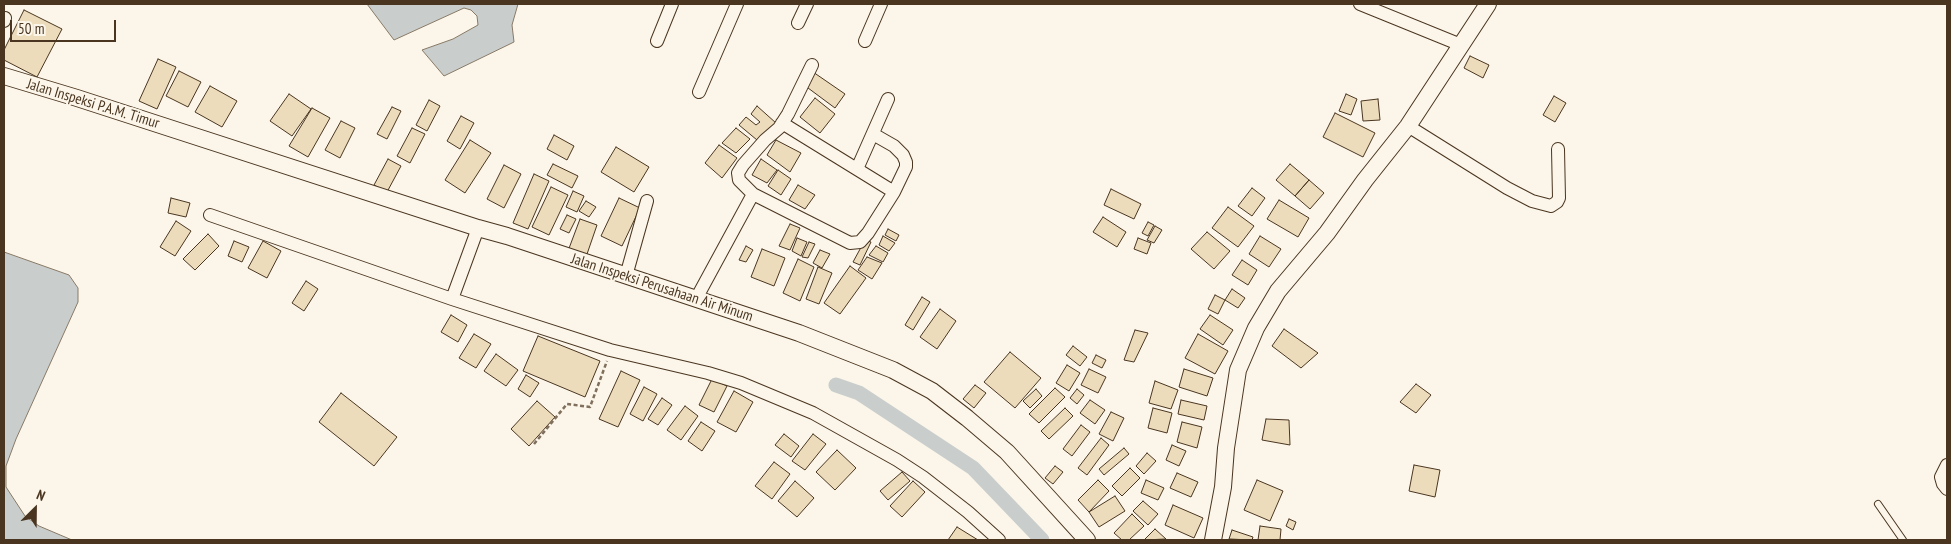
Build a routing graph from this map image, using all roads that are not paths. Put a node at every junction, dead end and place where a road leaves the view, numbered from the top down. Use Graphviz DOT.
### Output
graph roads {
  1 [pos="672,4"];
  2 [pos="737,4"];
  3 [pos="807,4"];
  4 [pos="881,4"];
  5 [pos="1360,4"];
  6 [pos="1488,4"];
  7 [pos="798,23"];
  8 [pos="657,41"];
  9 [pos="865,41"];
  10 [pos="1461,45"];
  11 [pos="812,65"];
  12 [pos="4,76"];
  13 [pos="699,92"];
  14 [pos="888,99"];
  15 [pos="782,123"];
  16 [pos="1408,126"];
  17 [pos="181,132"];
  18 [pos="874,134"];
  19 [pos="1558,149"];
  20 [pos="857,169"];
  21 [pos="894,192"];
  22 [pos="753,194"];
  23 [pos="646,201"];
  24 [pos="210,215"];
  25 [pos="478,228"];
  26 [pos="626,276"];
  27 [pos="452,299"];
  28 [pos="696,300"];
  29 [pos="1947,466"];
  30 [pos="1947,489"];
  31 [pos="1878,504"];
  32 [pos="998,540"];
  33 [pos="1087,540"];
  34 [pos="1213,540"];
  35 [pos="1904,540"];
  1 -- 8 [label="street"];
  2 -- 13 [label="street"];
  3 -- 7 [label="street"];
  4 -- 9 [label="street"];
  5 -- 10 [label="street"];
  6 -- 10 [label="street"];
  10 -- 16 [label="street"];
  11 -- 15 [label="street"];
  12 -- 17 [label="street, Jalan Inspeksi P.A.M. Timur"];
  14 -- 18 [label="street"];
  15 -- 20 [label="street"];
  15 -- 22 [label="street"];
  16 -- 19 [label="street"];
  16 -- 34 [label="street"];
  17 -- 25 [label="street, Jalan Inspeksi Perusahaan Air Minum"];
  18 -- 20 [label="street"];
  18 -- 21 [label="street"];
  20 -- 21 [label="street"];
  21 -- 22 [label="street"];
  22 -- 28 [label="street"];
  23 -- 26 [label="street"];
  24 -- 27 [label="street"];
  25 -- 26 [label="street, Jalan Inspeksi Perusahaan Air Minum"];
  25 -- 27 [label="street"];
  26 -- 28 [label="street, Jalan Inspeksi Perusahaan Air Minum"];
  27 -- 32 [label="street"];
  28 -- 33 [label="street, Jalan Inspeksi Perusahaan Air Minum"];
  29 -- 30 [label="street"];
  31 -- 35 [label="lane"];
}
